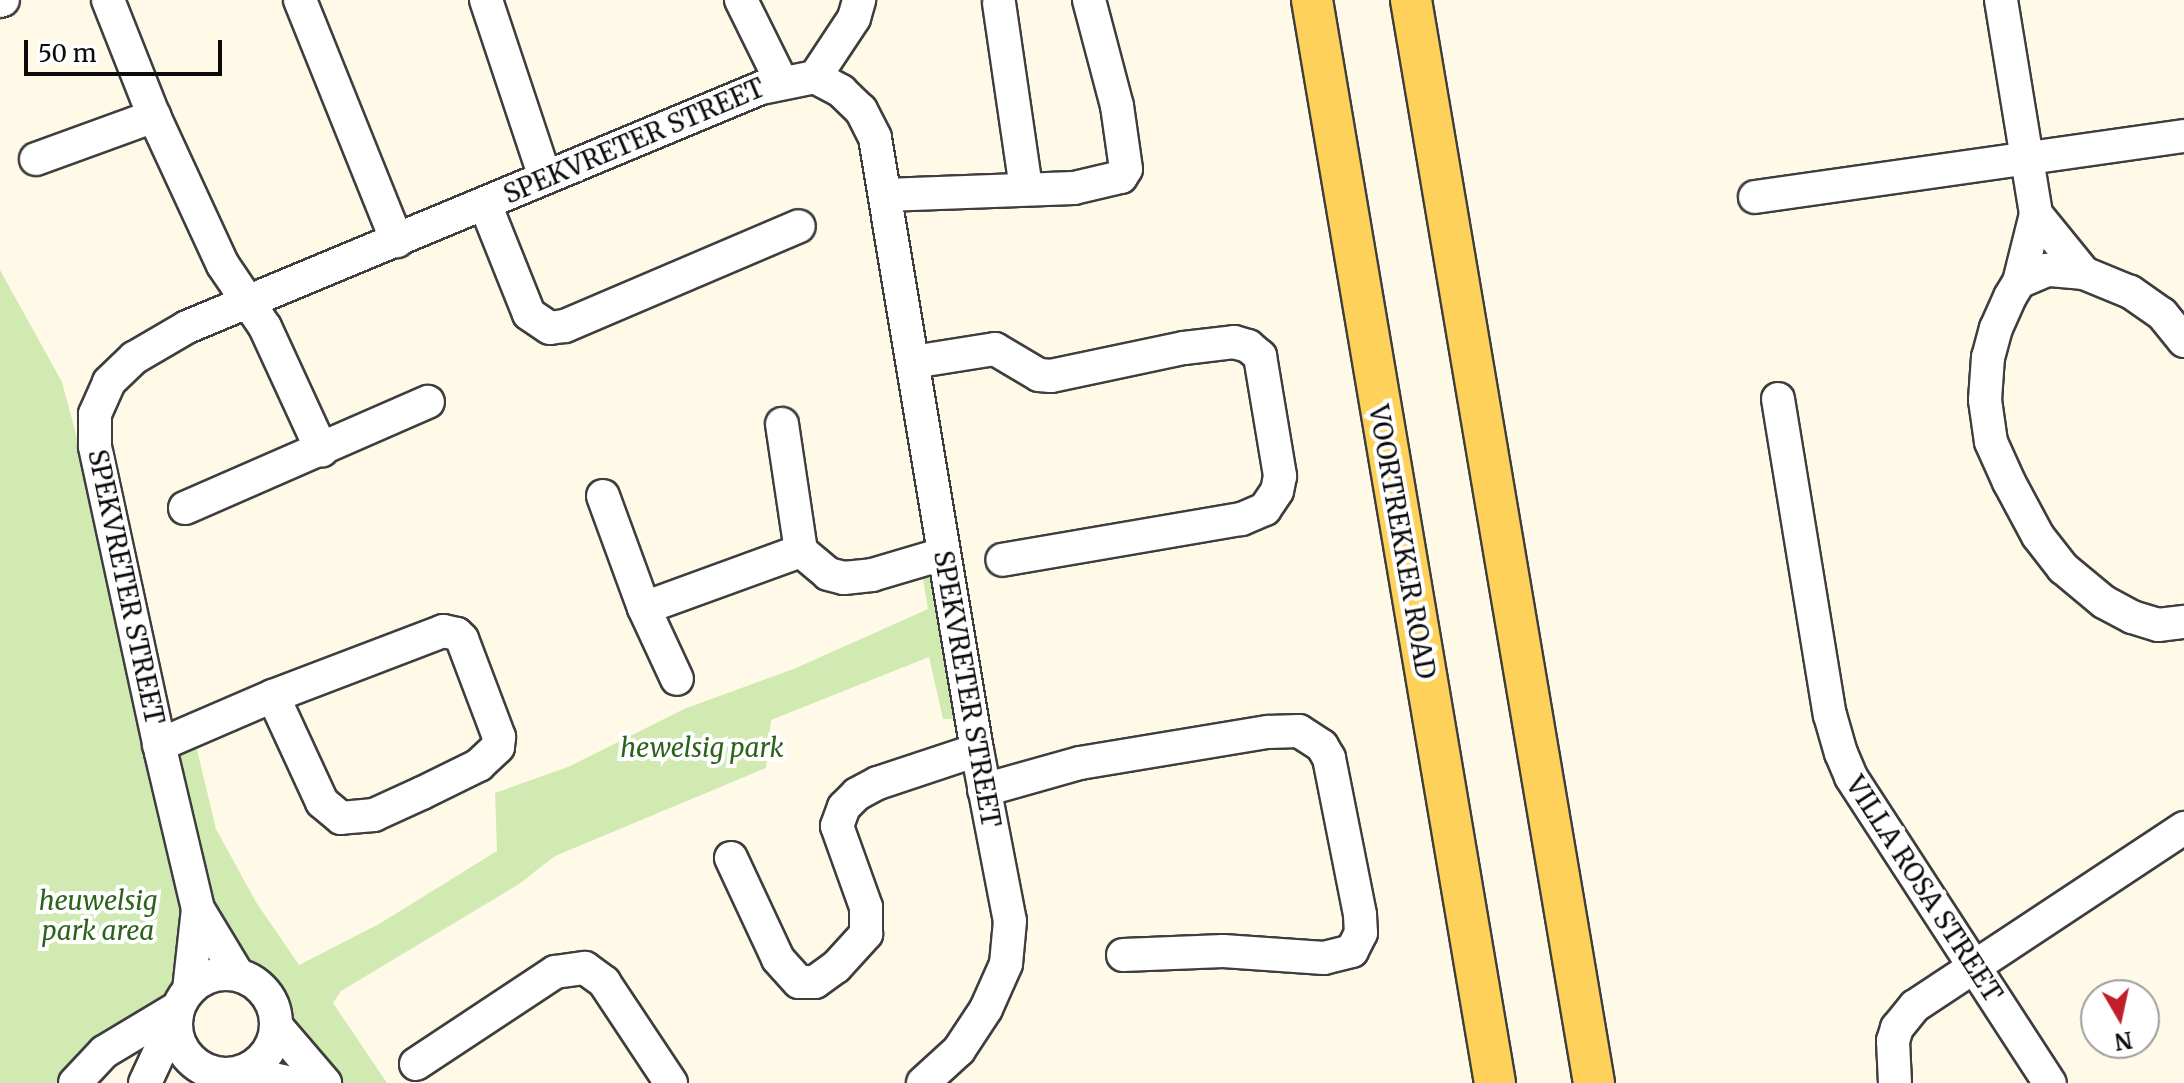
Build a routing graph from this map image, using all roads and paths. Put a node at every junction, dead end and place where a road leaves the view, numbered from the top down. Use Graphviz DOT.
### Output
graph roads {
  1 [pos="108,0"];
  2 [pos="300,0"];
  3 [pos="486,0"];
  4 [pos="741,0"];
  5 [pos="859,0"];
  6 [pos="1089,0"];
  7 [pos="1312,0"];
  8 [pos="1411,0"];
  9 [pos="2001,0"];
  10 [pos="999,3"];
  11 [pos="815,77"];
  12 [pos="781,81"];
  13 [pos="154,116"];
  14 [pos="2184,136"];
  15 [pos="36,159"];
  16 [pos="2026,160"];
  17 [pos="545,177"];
  18 [pos="1026,188"];
  19 [pos="885,195"];
  20 [pos="1755,197"];
  21 [pos="485,204"];
  22 [pos="2036,214"];
  23 [pos="799,226"];
  24 [pos="397,241"];
  25 [pos="2084,273"];
  26 [pos="2019,282"];
  27 [pos="251,303"];
  28 [pos="2184,341"];
  29 [pos="913,362"];
  30 [pos="1778,399"];
  31 [pos="428,402"];
  32 [pos="782,424"];
  33 [pos="322,451"];
  34 [pos="603,496"];
  35 [pos="185,508"];
  36 [pos="801,551"];
  37 [pos="943,554"];
  38 [pos="1002,560"];
  39 [pos="644,608"];
  40 [pos="2184,622"];
  41 [pos="677,679"];
  42 [pos="273,696"];
  43 [pos="159,745"];
  44 [pos="977,750"];
  45 [pos="984,790"];
  46 [pos="2184,828"];
  47 [pos="731,858"];
  48 [pos="198,909"];
  49 [pos="1123,955"];
  50 [pos="1973,965"];
  51 [pos="238,975"];
  52 [pos="182,1004"];
  53 [pos="277,1027"];
  54 [pos="416,1064"];
  55 [pos="204,1070"];
  56 [pos="243,1072"];
  57 [pos="75,1083"];
  58 [pos="145,1083"];
  59 [pos="159,1083"];
  60 [pos="292,1083"];
  61 [pos="325,1083"];
  62 [pos="671,1083"];
  63 [pos="923,1083"];
  64 [pos="1495,1083"];
  65 [pos="1594,1083"];
  66 [pos="1895,1083"];
  67 [pos="2050,1083"];
  1 -- 13 [label="street"];
  2 -- 24 [label="street"];
  3 -- 17 [label="street"];
  4 -- 12 [label="street"];
  5 -- 11 [label="street"];
  6 -- 18 [label="street"];
  7 -- 64 [label="main road, VOORTREKKER ROAD"];
  8 -- 65 [label="main road"];
  9 -- 16 [label="street"];
  10 -- 18 [label="street"];
  11 -- 12 [label="street, SPEKVRETER STREET"];
  11 -- 19 [label="street, SPEKVRETER STREET"];
  12 -- 17 [label="street, SPEKVRETER STREET"];
  13 -- 15 [label="street"];
  13 -- 27 [label="street"];
  14 -- 16 [label="street"];
  16 -- 20 [label="street"];
  16 -- 22 [label="street"];
  17 -- 21 [label="street, SPEKVRETER STREET"];
  18 -- 19 [label="street"];
  19 -- 29 [label="street, SPEKVRETER STREET"];
  21 -- 23 [label="street"];
  21 -- 24 [label="street, SPEKVRETER STREET"];
  22 -- 25 [label="street"];
  22 -- 26 [label="street"];
  24 -- 27 [label="street, SPEKVRETER STREET"];
  25 -- 26 [label="street"];
  25 -- 28 [label="street"];
  26 -- 40 [label="street"];
  27 -- 33 [label="street"];
  27 -- 43 [label="street, SPEKVRETER STREET"];
  29 -- 37 [label="street, SPEKVRETER STREET"];
  29 -- 38 [label="street"];
  30 -- 50 [label="street, VILLA ROSA STREET"];
  31 -- 33 [label="street"];
  32 -- 36 [label="street"];
  33 -- 35 [label="street"];
  34 -- 39 [label="street"];
  36 -- 37 [label="street"];
  36 -- 39 [label="street"];
  37 -- 44 [label="street, SPEKVRETER STREET"];
  39 -- 41 [label="street"];
  42 -- 42 [label="street"];
  42 -- 43 [label="street"];
  43 -- 48 [label="street, SPEKVRETER STREET"];
  44 -- 45 [label="street, SPEKVRETER STREET"];
  44 -- 47 [label="street"];
  45 -- 49 [label="street"];
  45 -- 63 [label="street, SPEKVRETER STREET"];
  46 -- 50 [label="street"];
  48 -- 51 [label="street, SPEKVRETER STREET"];
  48 -- 52 [label="street, SPEKVRETER STREET"];
  50 -- 66 [label="street"];
  50 -- 67 [label="street, VILLA ROSA STREET"];
  51 -- 52 [label="street"];
  51 -- 53 [label="street"];
  52 -- 55 [label="street"];
  52 -- 57 [label="street"];
  52 -- 58 [label="street"];
  53 -- 56 [label="street"];
  53 -- 61 [label="street"];
  54 -- 62 [label="street"];
  55 -- 56 [label="street"];
  55 -- 59 [label="street"];
  56 -- 60 [label="street"];
}
